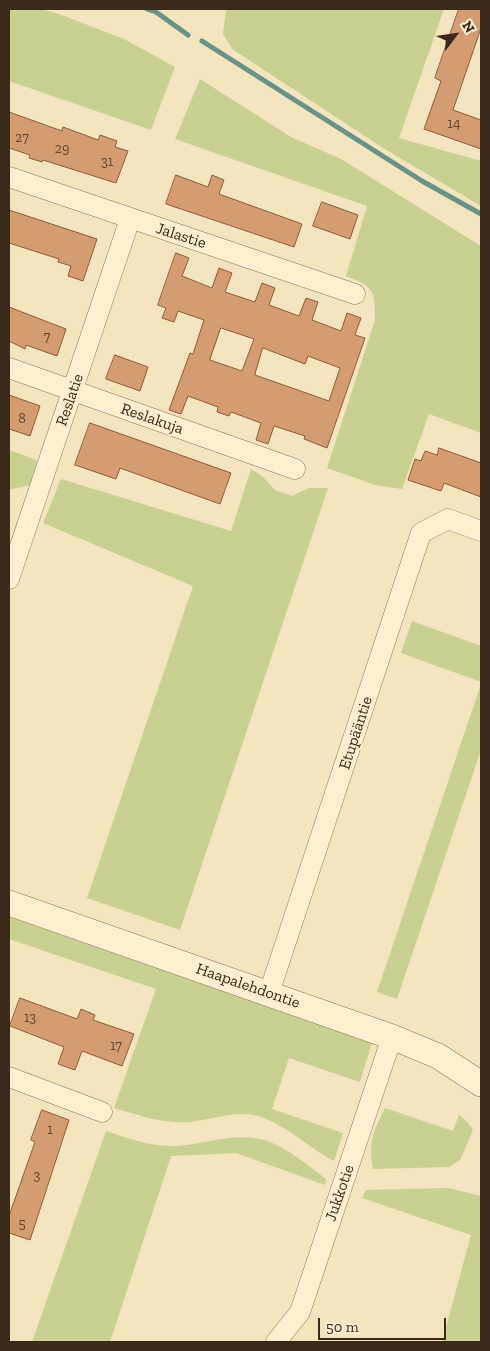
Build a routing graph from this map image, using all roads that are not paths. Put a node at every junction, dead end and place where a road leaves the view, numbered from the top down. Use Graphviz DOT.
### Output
graph roads {
  1 [pos="9,177"];
  2 [pos="130,219"];
  3 [pos="355,294"];
  4 [pos="9,368"];
  5 [pos="74,391"];
  6 [pos="294,469"];
  7 [pos="481,531"];
  8 [pos="9,579"];
  9 [pos="9,903"];
  10 [pos="268,993"];
  11 [pos="392,1037"];
  12 [pos="9,1077"];
  13 [pos="480,1080"];
  14 [pos="102,1112"];
  15 [pos="276,1342"];
  1 -- 2 [label="street, Jalastie"];
  2 -- 3 [label="street, Jalastie"];
  2 -- 5 [label="street, Reslatie"];
  4 -- 5 [label="street, Reslakuja"];
  5 -- 6 [label="street, Reslakuja"];
  5 -- 8 [label="street, Reslatie"];
  7 -- 10 [label="street, Etupääntie"];
  9 -- 10 [label="street, Haapalehdontie"];
  10 -- 11 [label="street, Haapalehdontie"];
  11 -- 13 [label="street, Haapalehdontie"];
  11 -- 15 [label="street, Jukkotie"];
  12 -- 14 [label="street"];
}
